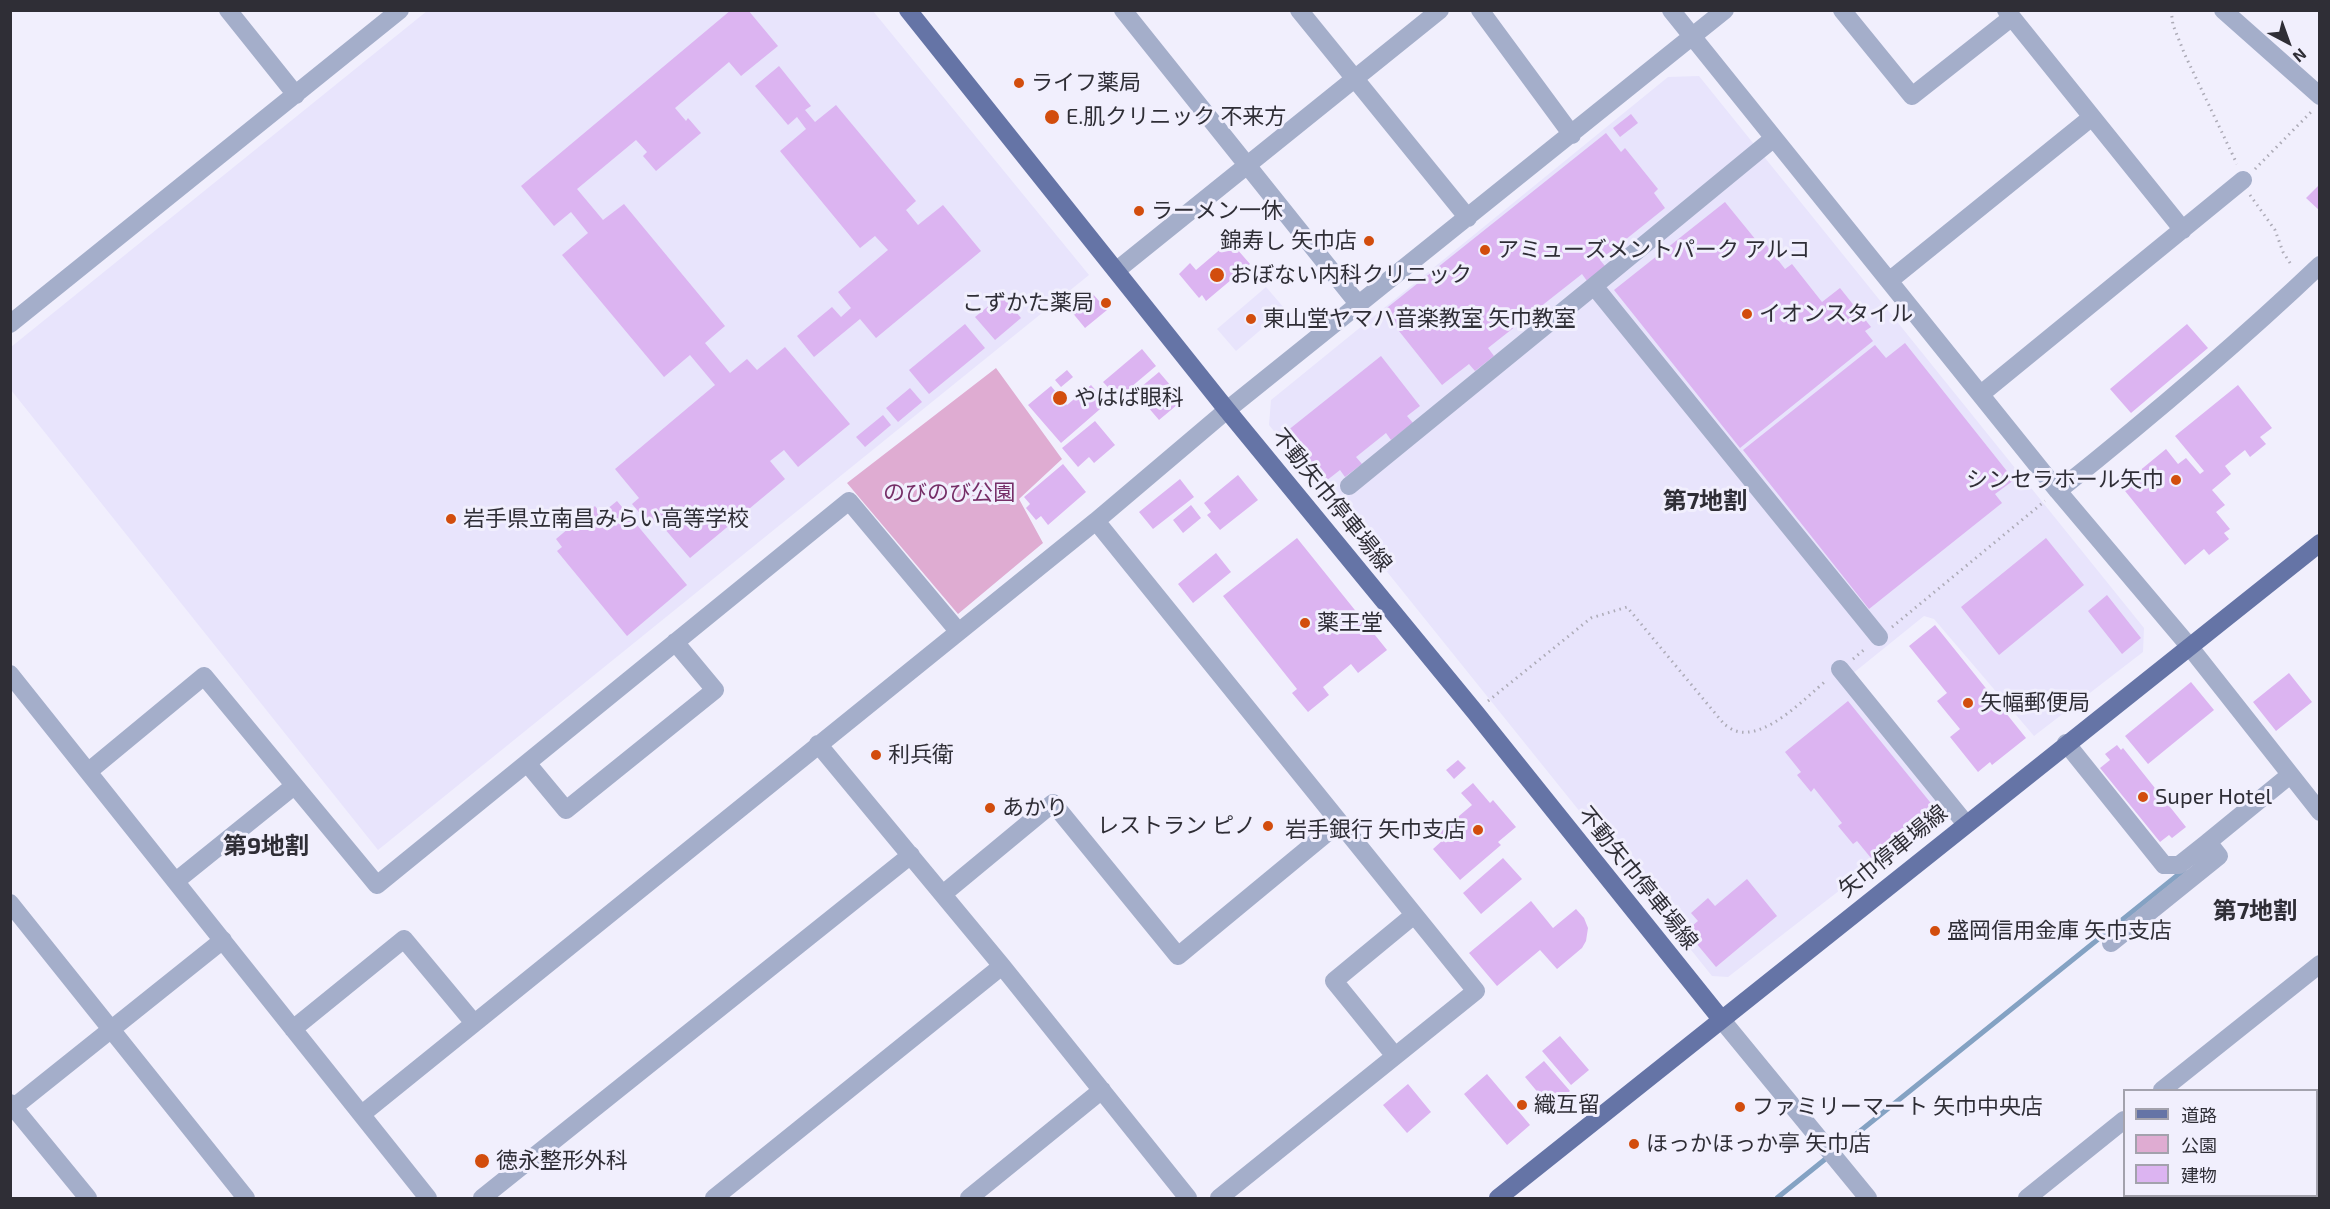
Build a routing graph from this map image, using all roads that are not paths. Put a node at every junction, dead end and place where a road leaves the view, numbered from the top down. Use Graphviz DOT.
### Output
graph roads {
  1 [pos="400,10"];
  2 [pos="908,10"];
  3 [pos="1123,10"];
  4 [pos="1299,10"];
  5 [pos="1440,10"];
  6 [pos="1480,10"];
  7 [pos="1671,10"];
  8 [pos="1725,10"];
  9 [pos="1842,10"];
  10 [pos="2223,10"];
  11 [pos="231,11"];
  12 [pos="2008,14"];
  13 [pos="1693,37"];
  14 [pos="1354,79"];
  15 [pos="296,94"];
  16 [pos="2316,104"];
  17 [pos="2092,117"];
  18 [pos="1572,135"];
  19 [pos="1774,138"];
  20 [pos="1247,166"];
  21 [pos="2243,180"];
  22 [pos="1468,218"];
  23 [pos="2183,230"];
  24 [pos="2319,265"];
  25 [pos="1117,270"];
  26 [pos="1889,281"];
  27 [pos="1594,286"];
  28 [pos="1359,305"];
  29 [pos="10,324"];
  30 [pos="1981,394"];
  31 [pos="1227,410"];
  32 [pos="1349,486"];
  33 [pos="2058,491"];
  34 [pos="1096,521"];
  35 [pos="2319,543"];
  36 [pos="958,631"];
  37 [pos="1879,637"];
  38 [pos="675,642"];
  39 [pos="2189,646"];
  40 [pos="1840,669"];
  41 [pos="10,674"];
  42 [pos="2066,743"];
  43 [pos="818,744"];
  44 [pos="527,763"];
  45 [pos="89,771"];
  46 [pos="2290,775"];
  47 [pos="294,786"];
  48 [pos="2319,812"];
  49 [pos="1339,823"];
  50 [pos="1965,824"];
  51 [pos="2211,846"];
  52 [pos="911,855"];
  53 [pos="176,881"];
  54 [pos="942,894"];
  55 [pos="10,903"];
  56 [pos="1414,915"];
  57 [pos="223,940"];
  58 [pos="2111,943"];
  59 [pos="2319,964"];
  60 [pos="1002,966"];
  61 [pos="1721,1019"];
  62 [pos="474,1023"];
  63 [pos="111,1029"];
  64 [pos="293,1029"];
  65 [pos="1395,1056"];
  66 [pos="2163,1089"];
  67 [pos="1102,1090"];
  68 [pos="12,1105"];
  69 [pos="362,1114"];
  70 [pos="2123,1121"];
  71 [pos="88,1198"];
  72 [pos="246,1198"];
  73 [pos="428,1198"];
  74 [pos="482,1198"];
  75 [pos="714,1198"];
  76 [pos="969,1198"];
  77 [pos="1188,1198"];
  78 [pos="1219,1198"];
  79 [pos="1498,1198"];
  80 [pos="1868,1198"];
  81 [pos="2027,1198"];
  1 -- 15 [label="street"];
  2 -- 25 [label="main road, 不動矢巾停車場線"];
  3 -- 20 [label="street"];
  4 -- 14 [label="street"];
  5 -- 14 [label="street"];
  6 -- 18 [label="street"];
  7 -- 13 [label="street"];
  8 -- 13 [label="street"];
  9 -- 12 [label="street"];
  10 -- 16 [label="street"];
  11 -- 15 [label="street"];
  12 -- 17 [label="street"];
  13 -- 18 [label="street"];
  13 -- 19 [label="street"];
  14 -- 20 [label="street"];
  14 -- 22 [label="street"];
  15 -- 29 [label="street"];
  17 -- 23 [label="street"];
  17 -- 26 [label="street"];
  18 -- 22 [label="street"];
  19 -- 26 [label="street"];
  19 -- 27 [label="street"];
  20 -- 25 [label="street"];
  20 -- 28 [label="street"];
  21 -- 23 [label="street"];
  22 -- 28 [label="street"];
  23 -- 30 [label="street"];
  24 -- 33 [label="street"];
  25 -- 31 [label="main road, 不動矢巾停車場線"];
  26 -- 30 [label="street"];
  27 -- 32 [label="street"];
  27 -- 37 [label="street"];
  28 -- 31 [label="street"];
  30 -- 33 [label="street"];
  31 -- 34 [label="street"];
  31 -- 61 [label="main road, 不動矢巾停車場線"];
  33 -- 39 [label="street"];
  34 -- 36 [label="street"];
  34 -- 49 [label="street"];
  35 -- 39 [label="main road, 矢巾停車場線"];
  36 -- 38 [label="street"];
  36 -- 43 [label="street"];
  38 -- 44 [label="street"];
  38 -- 44 [label="street"];
  39 -- 42 [label="main road, 矢巾停車場線"];
  39 -- 46 [label="street"];
  40 -- 50 [label="street"];
  41 -- 45 [label="street"];
  42 -- 50 [label="main road, 矢巾停車場線"];
  42 -- 51 [label="street"];
  43 -- 52 [label="street"];
  43 -- 62 [label="street"];
  44 -- 47 [label="street"];
  45 -- 47 [label="street"];
  45 -- 53 [label="street"];
  46 -- 48 [label="street"];
  46 -- 51 [label="street"];
  47 -- 53 [label="street"];
  49 -- 54 [label="street"];
  49 -- 56 [label="street"];
  50 -- 61 [label="main road, 矢巾停車場線"];
  51 -- 58 [label="street"];
  52 -- 54 [label="street"];
  52 -- 74 [label="street"];
  53 -- 57 [label="street"];
  54 -- 60 [label="street"];
  55 -- 63 [label="street"];
  56 -- 65 [label="street"];
  56 -- 65 [label="street"];
  57 -- 63 [label="street"];
  57 -- 64 [label="street"];
  59 -- 66 [label="street"];
  60 -- 67 [label="street"];
  60 -- 75 [label="street"];
  61 -- 79 [label="main road, 矢巾停車場線"];
  61 -- 80 [label="street"];
  62 -- 64 [label="street"];
  62 -- 69 [label="street"];
  63 -- 68 [label="street"];
  63 -- 72 [label="street"];
  64 -- 69 [label="street"];
  65 -- 78 [label="street"];
  67 -- 76 [label="street"];
  67 -- 77 [label="street"];
  68 -- 71 [label="street"];
  69 -- 73 [label="street"];
  70 -- 81 [label="street"];
}
